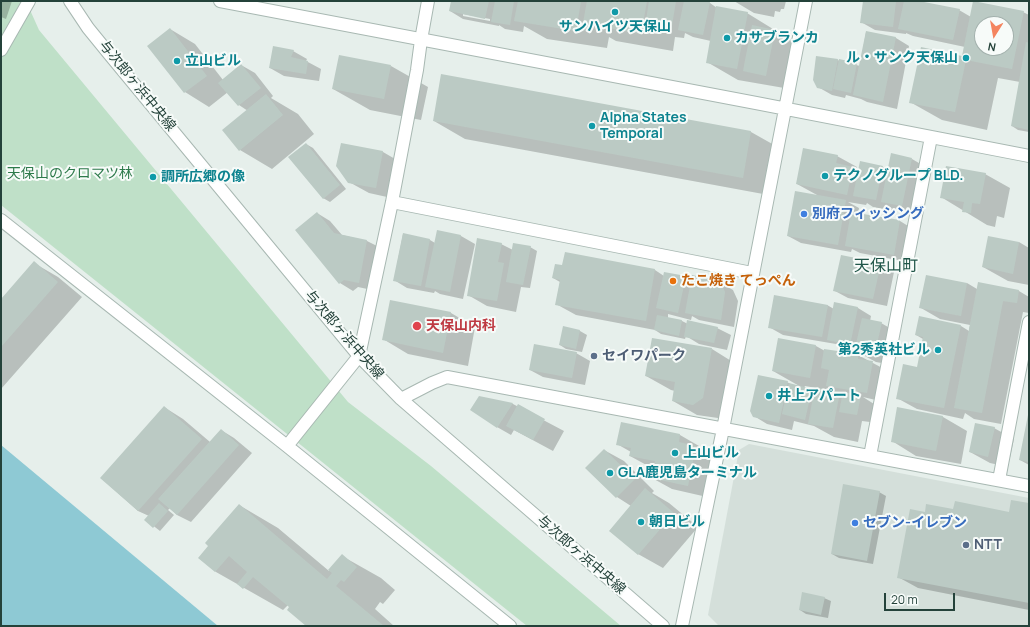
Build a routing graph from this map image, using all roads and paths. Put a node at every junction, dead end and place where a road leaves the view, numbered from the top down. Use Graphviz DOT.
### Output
graph roads {
  1 [pos="29,1"];
  2 [pos="70,1"];
  3 [pos="220,1"];
  4 [pos="428,1"];
  5 [pos="806,1"];
  6 [pos="421,40"];
  7 [pos="1,50"];
  8 [pos="784,108"];
  9 [pos="931,138"];
  10 [pos="1029,156"];
  11 [pos="392,202"];
  12 [pos="1,220"];
  13 [pos="752,273"];
  14 [pos="1029,322"];
  15 [pos="359,356"];
  16 [pos="401,399"];
  17 [pos="723,429"];
  18 [pos="287,446"];
  19 [pos="870,456"];
  20 [pos="999,480"];
  21 [pos="1029,486"];
  22 [pos="510,626"];
  23 [pos="663,626"];
  24 [pos="682,626"];
  1 -- 7 [label="street"];
  2 -- 15 [label="street, 与次郎ヶ浜中央線"];
  3 -- 6 [label="street"];
  4 -- 6 [label="street"];
  5 -- 8 [label="street"];
  6 -- 8 [label="street"];
  6 -- 11 [label="street"];
  8 -- 9 [label="street"];
  8 -- 13 [label="street"];
  9 -- 10 [label="street"];
  9 -- 19 [label="street"];
  11 -- 13 [label="street"];
  11 -- 15 [label="street"];
  12 -- 18 [label="street"];
  13 -- 17 [label="street"];
  14 -- 20 [label="street"];
  15 -- 16 [label="street, 与次郎ヶ浜中央線"];
  15 -- 18 [label="street"];
  16 -- 17 [label="street"];
  16 -- 23 [label="street, 与次郎ヶ浜中央線"];
  17 -- 19 [label="street"];
  17 -- 24 [label="street"];
  18 -- 22 [label="street"];
  19 -- 20 [label="street"];
  20 -- 21 [label="street"];
}
